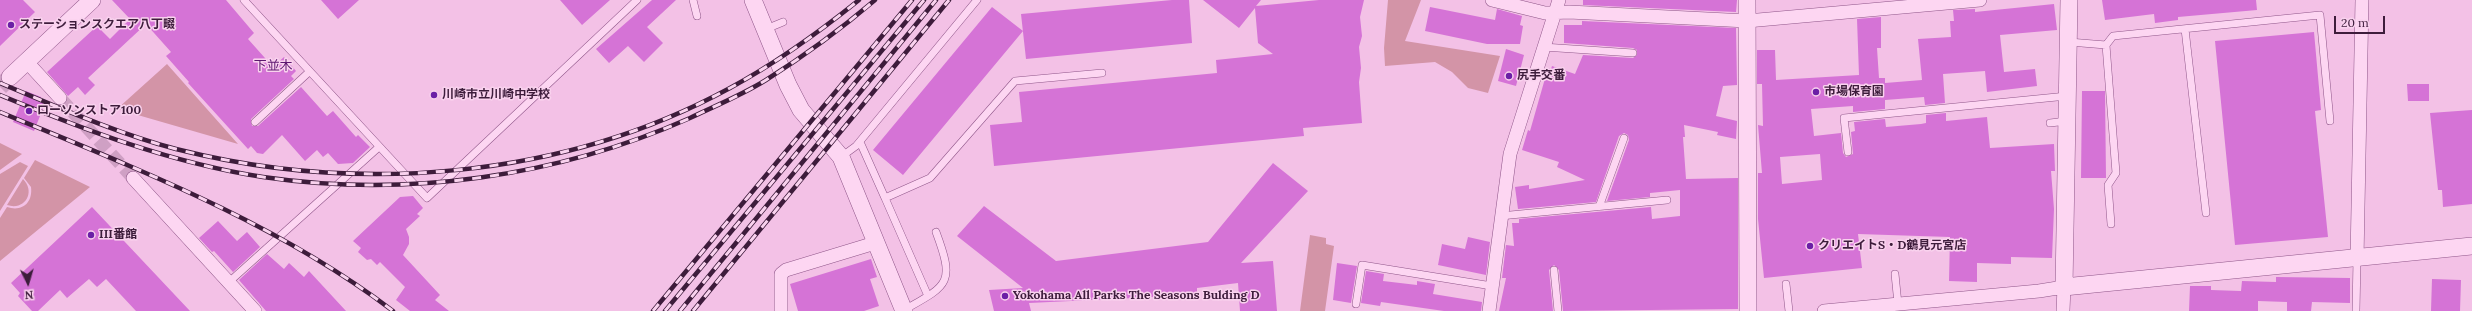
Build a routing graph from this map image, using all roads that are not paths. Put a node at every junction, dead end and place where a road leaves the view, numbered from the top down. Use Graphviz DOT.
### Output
graph roads {
  1 [pos="92,0"];
  2 [pos="244,0"];
  3 [pos="637,0"];
  4 [pos="693,0"];
  5 [pos="753,0"];
  6 [pos="977,0"];
  7 [pos="1492,0"];
  8 [pos="1747,0"];
  9 [pos="1980,0"];
  10 [pos="2069,0"];
  11 [pos="2362,0"];
  12 [pos="1557,6"];
  13 [pos="696,16"];
  14 [pos="783,22"];
  15 [pos="1747,22"];
  16 [pos="2185,29"];
  17 [pos="766,30"];
  18 [pos="2068,42"];
  19 [pos="2106,45"];
  20 [pos="1543,47"];
  21 [pos="1633,53"];
  22 [pos="27,62"];
  23 [pos="309,72"];
  24 [pos="1102,73"];
  25 [pos="10,77"];
  26 [pos="2068,96"];
  27 [pos="60,98"];
  28 [pos="2067,121"];
  29 [pos="2330,121"];
  30 [pos="254,122"];
  31 [pos="2050,123"];
  32 [pos="1624,138"];
  33 [pos="860,142"];
  34 [pos="379,147"];
  35 [pos="1848,152"];
  36 [pos="841,157"];
  37 [pos="133,178"];
  38 [pos="885,198"];
  39 [pos="1667,200"];
  40 [pos="1599,207"];
  41 [pos="2206,213"];
  42 [pos="1500,216"];
  43 [pos="2111,224"];
  44 [pos="936,232"];
  45 [pos="875,243"];
  46 [pos="2472,246"];
  47 [pos="2357,258"];
  48 [pos="1554,270"];
  49 [pos="1895,274"];
  50 [pos="228,282"];
  51 [pos="1786,284"];
  52 [pos="1492,286"];
  53 [pos="2064,287"];
  54 [pos="928,296"];
  55 [pos="1356,304"];
  56 [pos="1898,304"];
  57 [pos="255,311"];
  58 [pos="781,311"];
  59 [pos="904,311"];
  60 [pos="1489,311"];
  61 [pos="1558,311"];
  62 [pos="1748,311"];
  63 [pos="1789,311"];
  64 [pos="1824,311"];
  65 [pos="2064,311"];
  66 [pos="2356,311"];
  1 -- 22 [label="street"];
  2 -- 23 [label="lane"];
  3 -- 34 [label="lane"];
  4 -- 13 [label="lane"];
  5 -- 17 [label="street"];
  6 -- 33 [label="lane"];
  7 -- 12 [label="street"];
  8 -- 15 [label="street"];
  9 -- 15 [label="street"];
  10 -- 18 [label="street"];
  11 -- 47 [label="street"];
  12 -- 15 [label="street"];
  12 -- 20 [label="street"];
  14 -- 17 [label="lane"];
  15 -- 62 [label="street"];
  16 -- 19 [label="lane"];
  16 -- 29 [label="lane"];
  16 -- 41 [label="lane"];
  17 -- 36 [label="street"];
  18 -- 19 [label="lane"];
  18 -- 26 [label="street"];
  19 -- 43 [label="lane"];
  20 -- 21 [label="lane"];
  20 -- 42 [label="street"];
  22 -- 25 [label="street"];
  22 -- 27 [label="street"];
  23 -- 30 [label="lane"];
  23 -- 34 [label="lane"];
  24 -- 38 [label="lane"];
  26 -- 28 [label="street"];
  26 -- 35 [label="lane"];
  28 -- 31 [label="lane"];
  28 -- 53 [label="street"];
  32 -- 40 [label="lane"];
  33 -- 36 [label="lane"];
  33 -- 38 [label="lane"];
  34 -- 50 [label="lane"];
  36 -- 45 [label="street"];
  37 -- 50 [label="street"];
  38 -- 54 [label="lane"];
  39 -- 40 [label="lane"];
  40 -- 42 [label="lane"];
  42 -- 52 [label="street"];
  44 -- 54 [label="lane"];
  45 -- 58 [label="street"];
  45 -- 59 [label="street"];
  46 -- 47 [label="street"];
  47 -- 53 [label="street"];
  47 -- 66 [label="lane"];
  48 -- 61 [label="lane"];
  49 -- 56 [label="lane"];
  50 -- 57 [label="street"];
  51 -- 63 [label="lane"];
  52 -- 55 [label="lane"];
  52 -- 60 [label="street"];
  53 -- 56 [label="street"];
  53 -- 65 [label="street"];
  54 -- 59 [label="lane"];
  56 -- 64 [label="street"];
}
